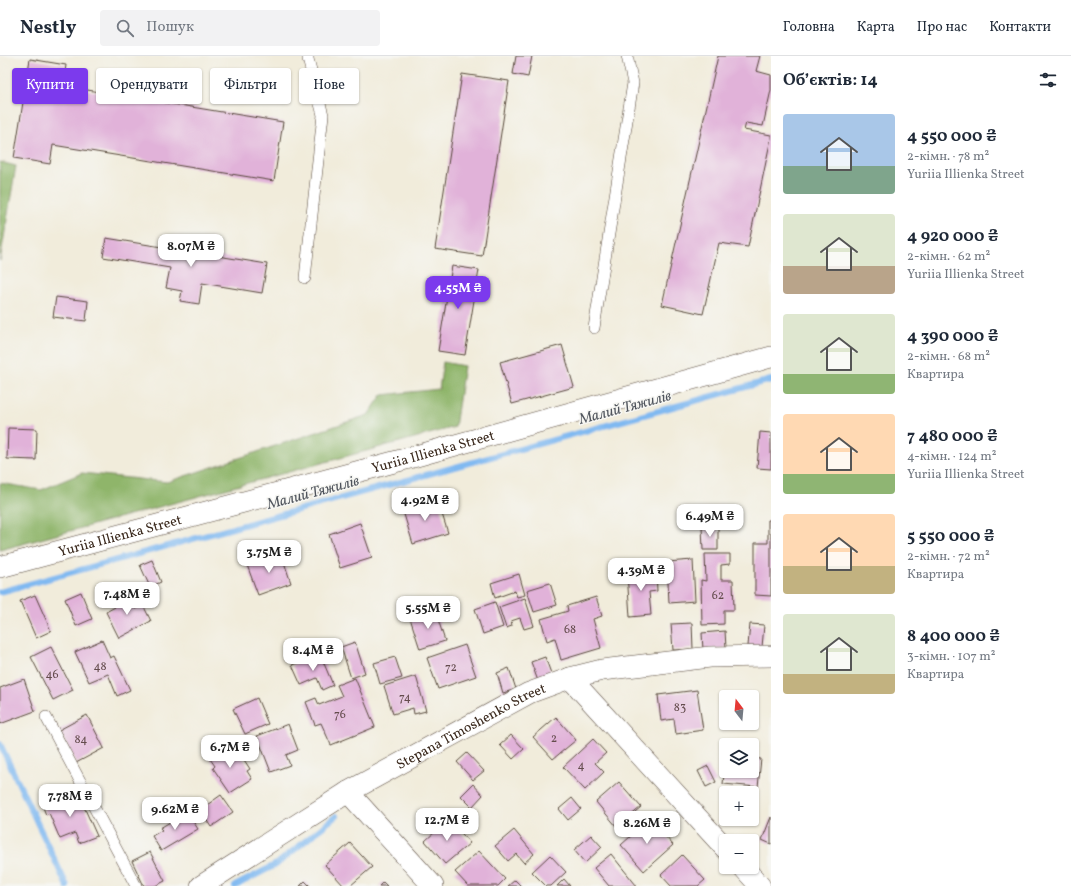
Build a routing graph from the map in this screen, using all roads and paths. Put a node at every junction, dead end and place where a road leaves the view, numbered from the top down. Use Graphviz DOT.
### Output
graph roads {
  1 [pos="308,56"];
  2 [pos="628,56"];
  3 [pos="305,278"];
  4 [pos="594,328"];
  5 [pos="771,357"];
  6 [pos="0,567"];
  7 [pos="771,656"];
  8 [pos="570,678"];
  9 [pos="46,716"];
  10 [pos="348,792"];
  11 [pos="719,841"];
  12 [pos="749,874"];
  13 [pos="136,886"];
  14 [pos="201,886"];
  15 [pos="433,886"];
  16 [pos="760,886"];
  1 -- 3 [label="lane"];
  2 -- 4 [label="lane"];
  5 -- 6 [label="street, Yuriia Illienka Street"];
  7 -- 8 [label="street, Stepana Timoshenko Street"];
  8 -- 10 [label="street, Stepana Timoshenko Street"];
  8 -- 11 [label="street"];
  9 -- 13 [label="lane"];
  10 -- 14 [label="street, Stepana Timoshenko Street"];
  10 -- 15 [label="street"];
  12 -- 16 [label="street"];
}
